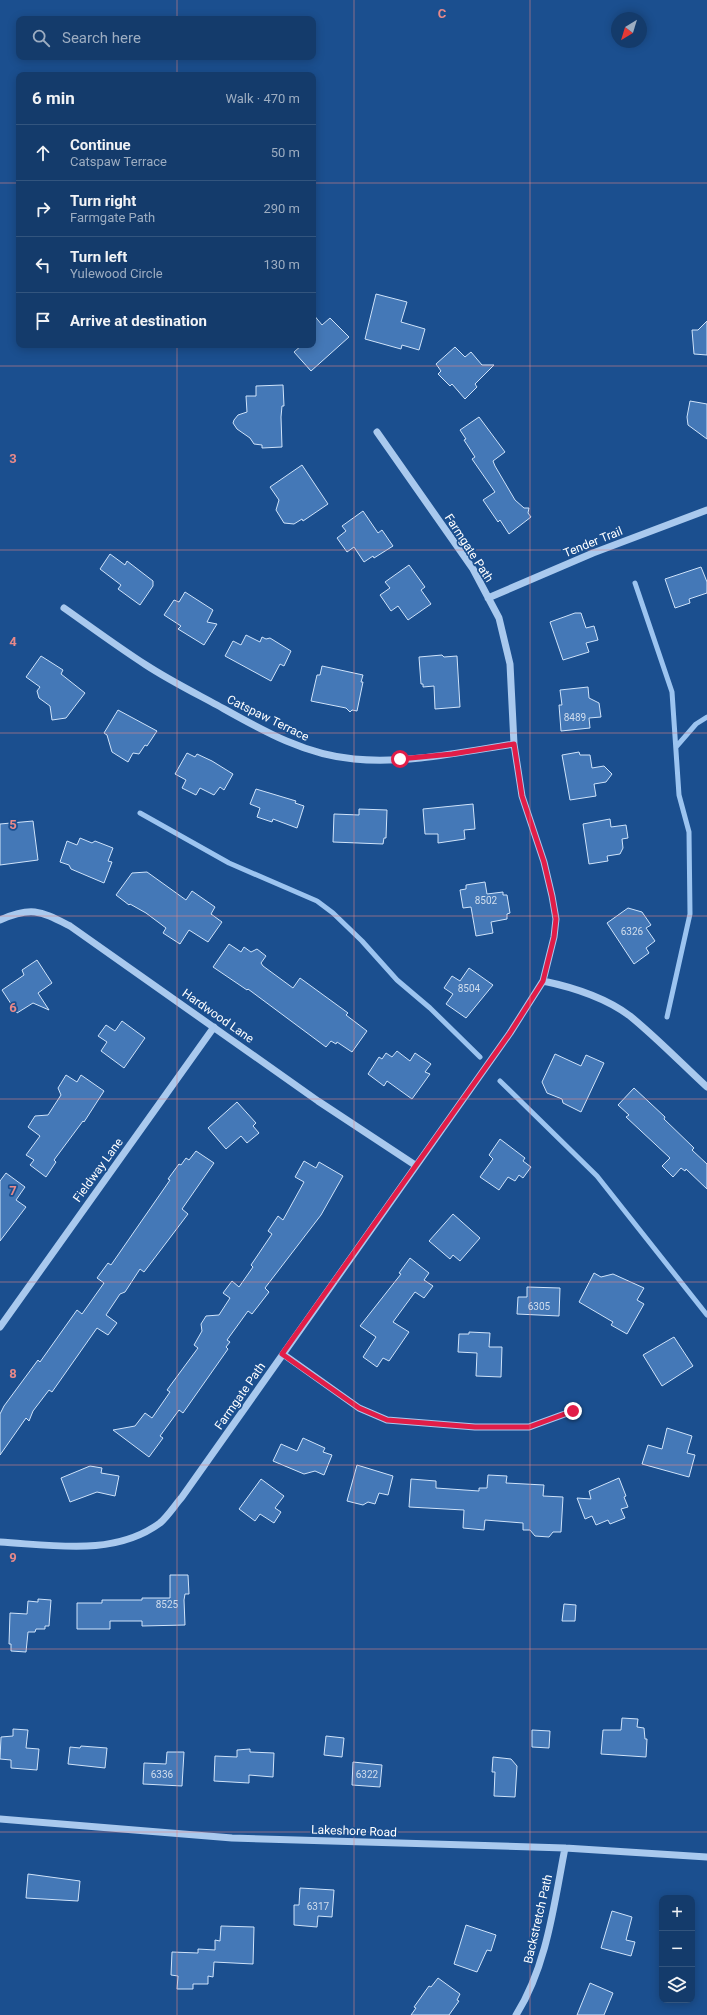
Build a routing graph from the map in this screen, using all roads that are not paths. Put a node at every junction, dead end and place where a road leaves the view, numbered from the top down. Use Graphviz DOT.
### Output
graph roads {
  1 [pos="377,432"];
  2 [pos="707,510"];
  3 [pos="488,598"];
  4 [pos="64,608"];
  5 [pos="514,744"];
  6 [pos="0,920"];
  7 [pos="543,981"];
  8 [pos="214,1027"];
  9 [pos="707,1087"];
  10 [pos="415,1165"];
  11 [pos="0,1326"];
  12 [pos="282,1354"];
  13 [pos="573,1411"];
  14 [pos="0,1542"];
  15 [pos="0,1819"];
  16 [pos="564,1848"];
  17 [pos="707,1857"];
  18 [pos="516,2015"];
  1 -- 3 [label="street, Farmgate Path"];
  2 -- 3 [label="street, Tender Trail"];
  3 -- 5 [label="street, Farmgate Path"];
  4 -- 5 [label="street, Catspaw Terrace"];
  5 -- 7 [label="street, Farmgate Path"];
  6 -- 8 [label="street, Hardwood Lane"];
  7 -- 9 [label="street"];
  7 -- 10 [label="street, Farmgate Path"];
  8 -- 10 [label="street, Hardwood Lane"];
  8 -- 11 [label="street, Fieldway Lane"];
  10 -- 12 [label="street, Farmgate Path"];
  12 -- 13 [label="street"];
  12 -- 14 [label="street, Farmgate Path"];
  15 -- 16 [label="street, Lakeshore Road"];
  16 -- 17 [label="street, Lakeshore Road"];
  16 -- 18 [label="street, Backstretch Path"];
}
